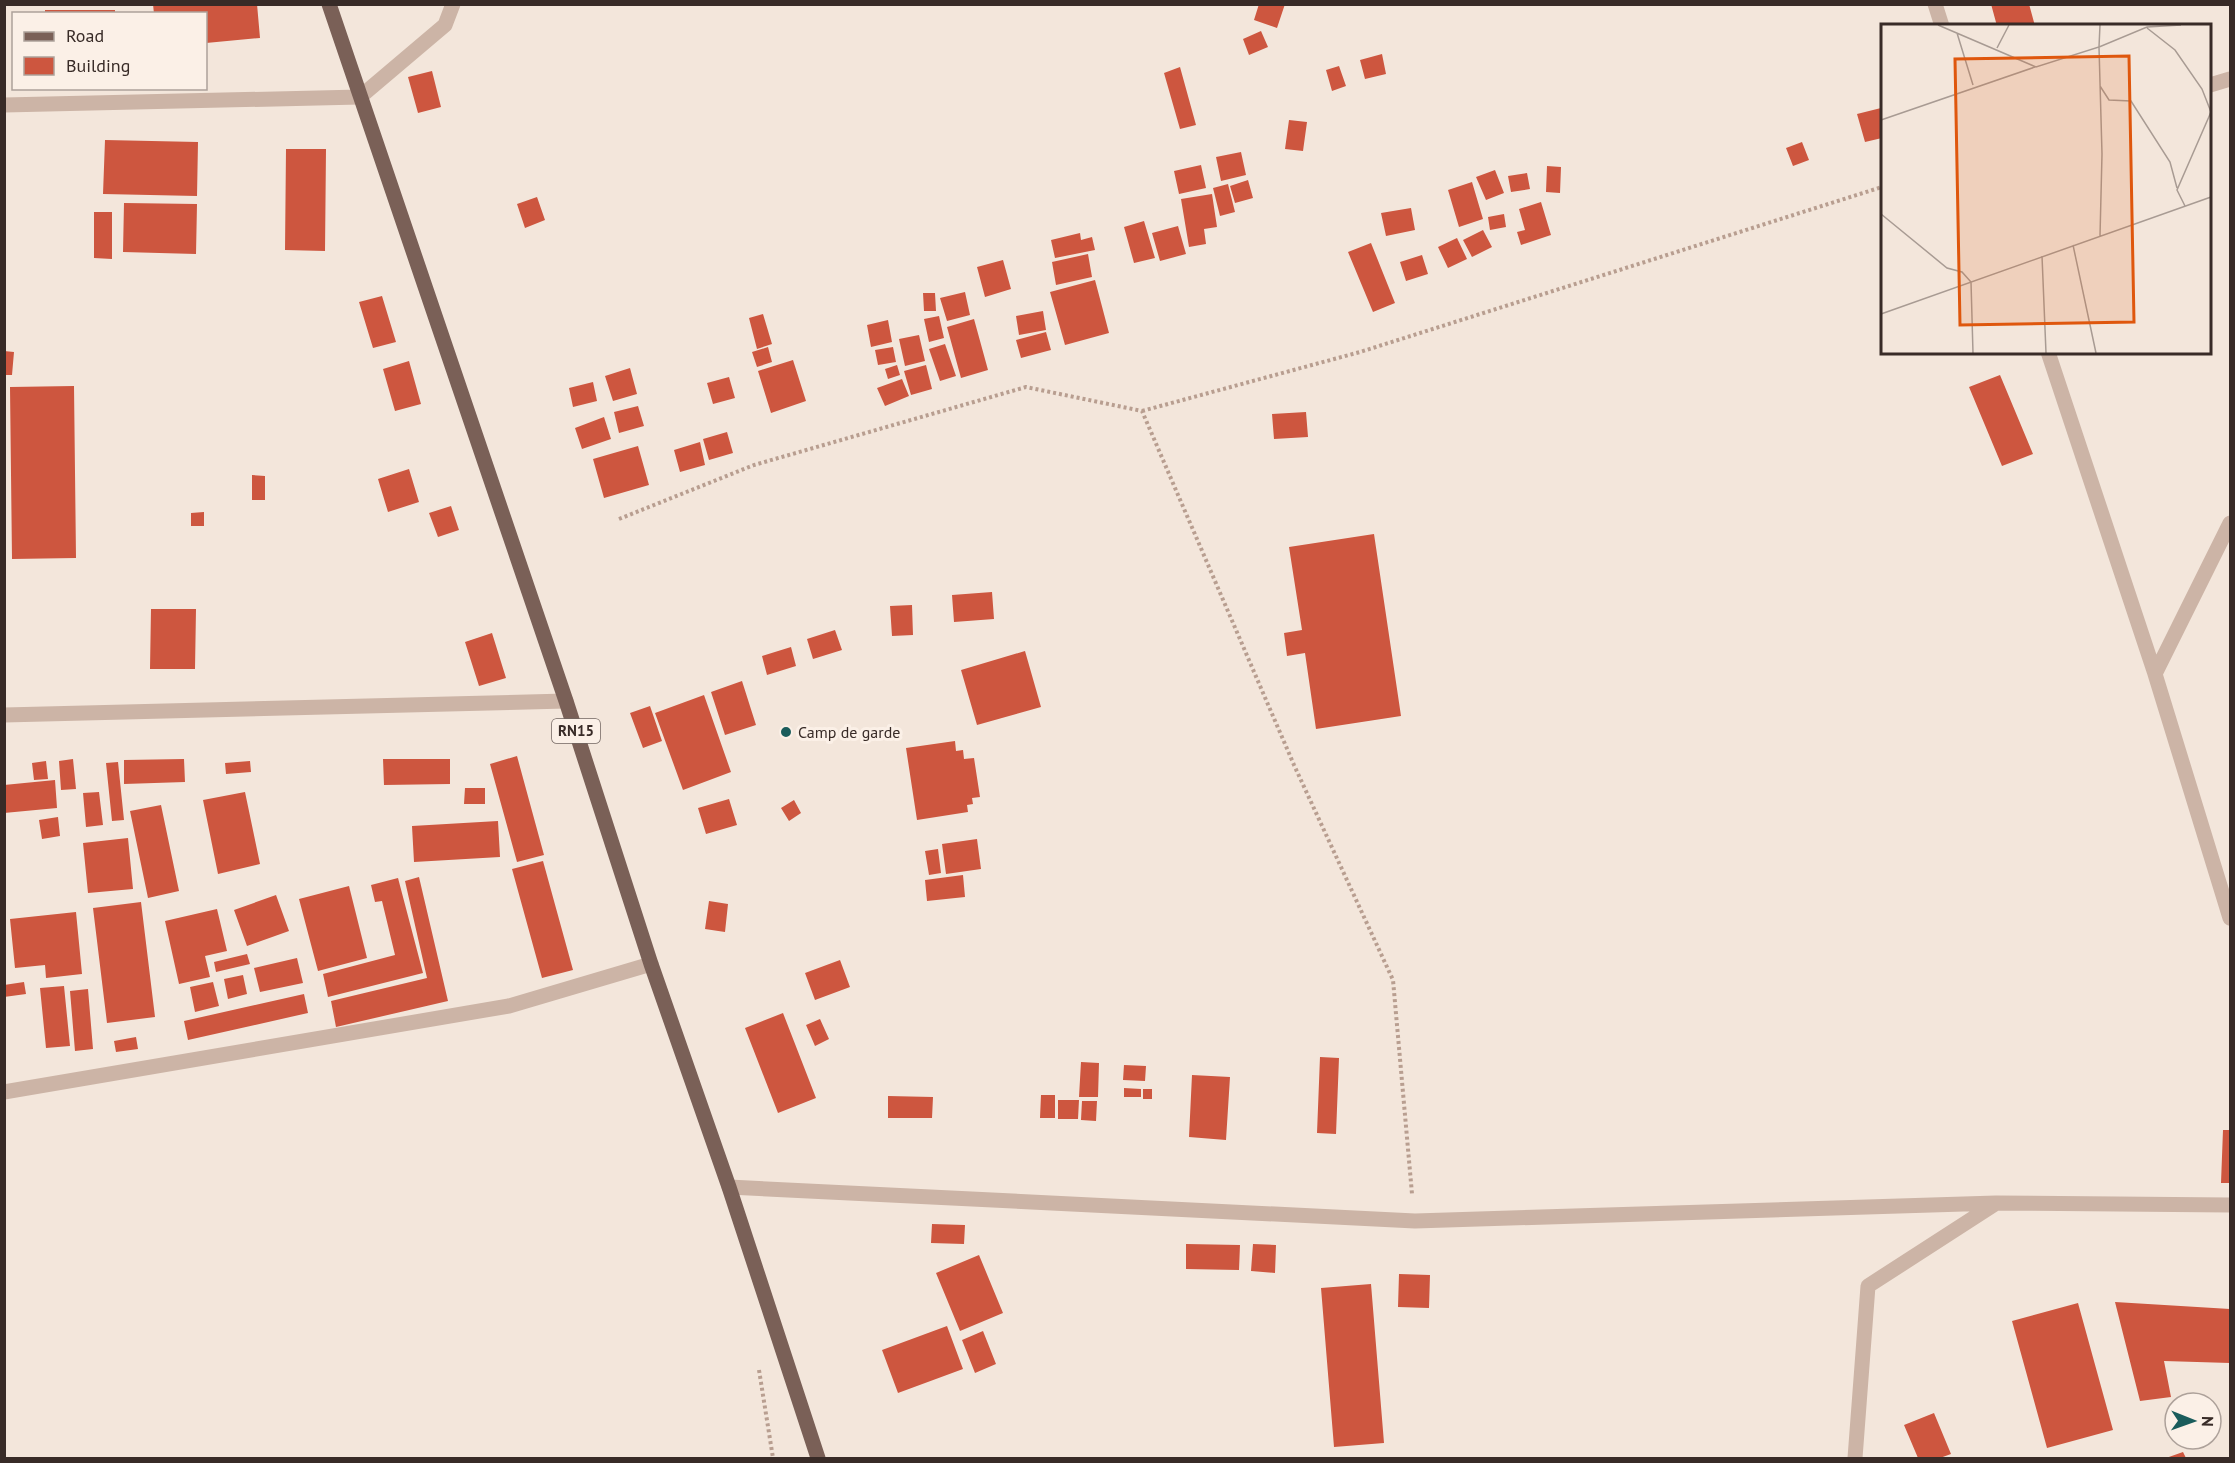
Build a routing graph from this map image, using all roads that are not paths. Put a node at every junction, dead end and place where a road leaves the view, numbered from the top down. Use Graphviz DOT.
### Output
graph roads {
  1 [pos="329,4"];
  2 [pos="453,4"];
  3 [pos="1935,4"];
  4 [pos="1941,24"];
  5 [pos="2230,78"];
  6 [pos="2211,85"];
  7 [pos="360,97"];
  8 [pos="4,105"];
  9 [pos="2049,354"];
  10 [pos="2230,523"];
  11 [pos="2155,674"];
  12 [pos="566,701"];
  13 [pos="4,715"];
  14 [pos="2230,918"];
  15 [pos="651,964"];
  16 [pos="4,1092"];
  17 [pos="729,1187"];
  18 [pos="1996,1203"];
  19 [pos="2230,1205"];
  20 [pos="818,1458"];
  21 [pos="1855,1458"];
  1 -- 7 [label="main road, RN15"];
  2 -- 7 [label="street"];
  3 -- 4 [label="street"];
  5 -- 6 [label="street"];
  7 -- 8 [label="street"];
  7 -- 12 [label="main road, RN15"];
  9 -- 11 [label="street"];
  10 -- 11 [label="street"];
  11 -- 14 [label="street"];
  12 -- 13 [label="street"];
  12 -- 15 [label="main road, RN15"];
  15 -- 16 [label="street"];
  15 -- 17 [label="main road, RN15"];
  17 -- 18 [label="street"];
  17 -- 20 [label="main road, RN15"];
  18 -- 19 [label="street"];
  18 -- 21 [label="street"];
}
